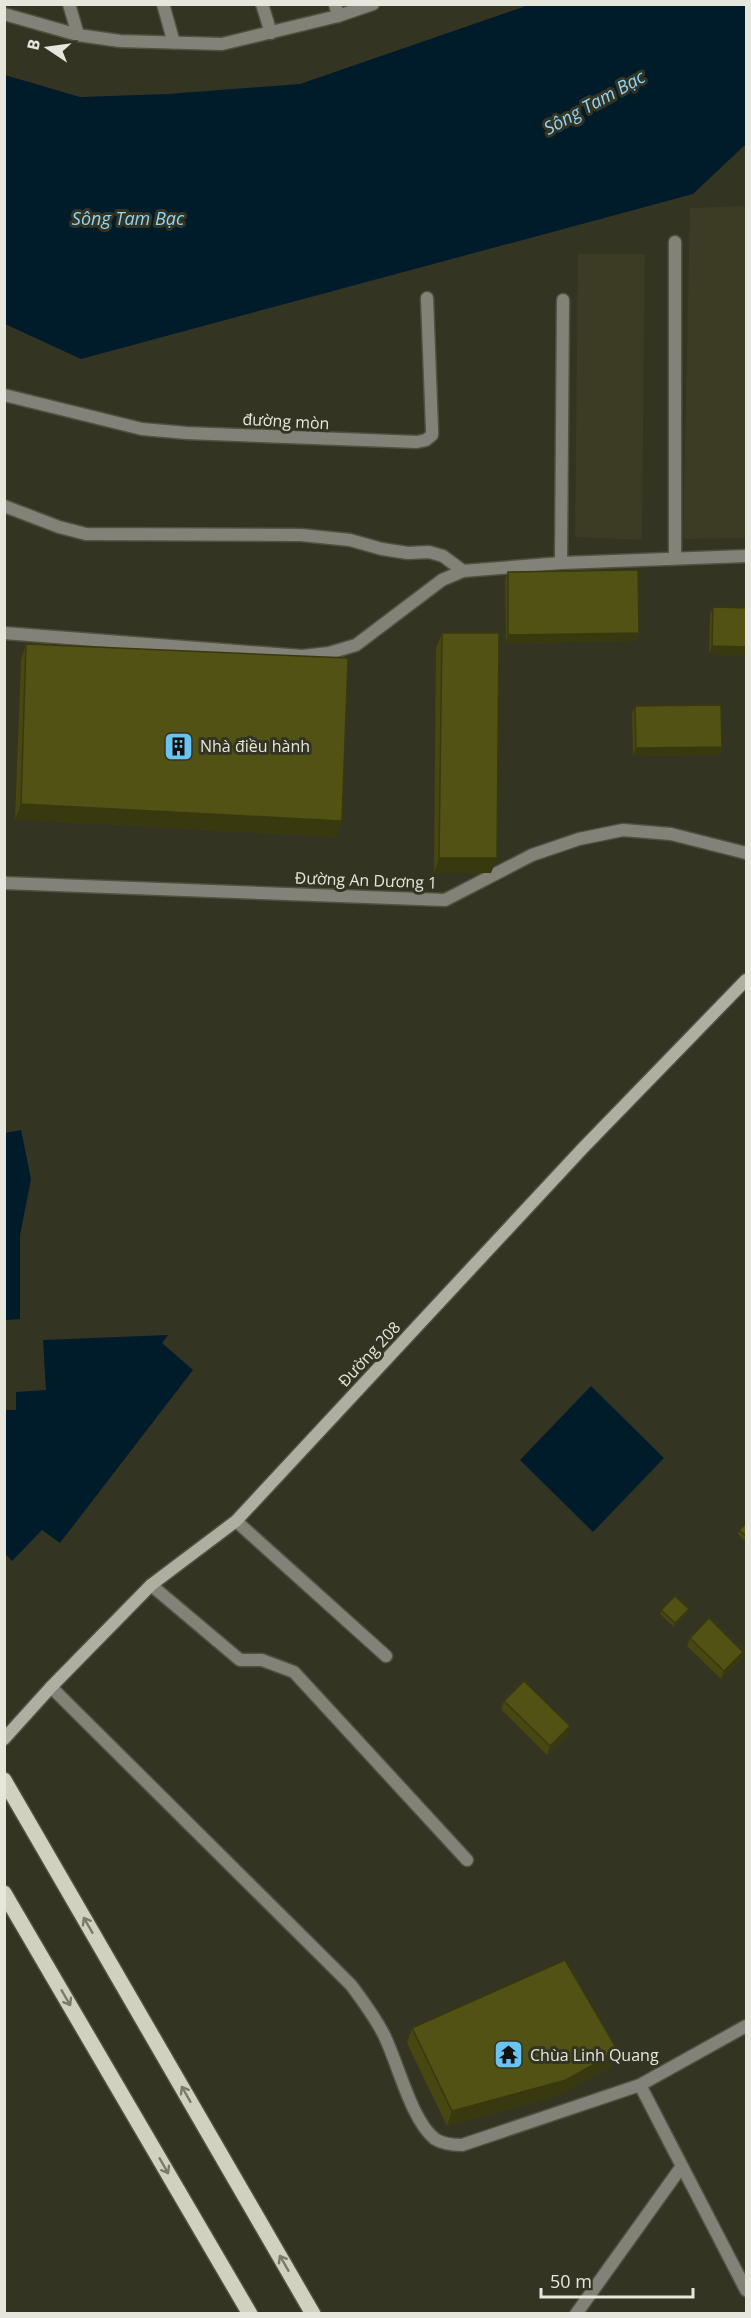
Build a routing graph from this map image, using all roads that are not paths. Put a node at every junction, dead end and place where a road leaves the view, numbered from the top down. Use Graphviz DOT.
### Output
graph roads {
  1 [pos="69,4"];
  2 [pos="163,4"];
  3 [pos="262,4"];
  4 [pos="373,4"];
  5 [pos="337,10"];
  6 [pos="4,14"];
  7 [pos="271,33"];
  8 [pos="78,35"];
  9 [pos="174,43"];
  10 [pos="675,242"];
  11 [pos="427,298"];
  12 [pos="563,300"];
  13 [pos="4,395"];
  14 [pos="4,506"];
  15 [pos="747,556"];
  16 [pos="675,559"];
  17 [pos="561,563"];
  18 [pos="463,571"];
  19 [pos="4,633"];
  20 [pos="747,853"];
  21 [pos="4,883"];
  22 [pos="747,980"];
  23 [pos="236,1521"];
  24 [pos="151,1585"];
  25 [pos="386,1656"];
  26 [pos="51,1687"];
  27 [pos="4,1739"];
  28 [pos="4,1780"];
  29 [pos="467,1860"];
  30 [pos="4,1893"];
  31 [pos="747,2026"];
  32 [pos="640,2085"];
  33 [pos="682,2166"];
  34 [pos="747,2290"];
  35 [pos="250,2313"];
  36 [pos="313,2313"];
  37 [pos="576,2313"];
  1 -- 8 [label="street"];
  2 -- 9 [label="street"];
  3 -- 7 [label="street"];
  4 -- 5 [label="street"];
  5 -- 7 [label="street"];
  6 -- 8 [label="street"];
  7 -- 9 [label="street"];
  8 -- 9 [label="street"];
  10 -- 16 [label="street"];
  11 -- 13 [label="street, đường mòn"];
  12 -- 17 [label="street"];
  14 -- 18 [label="street"];
  15 -- 16 [label="street"];
  16 -- 17 [label="street"];
  17 -- 18 [label="street"];
  18 -- 19 [label="street"];
  20 -- 21 [label="street, Đường An Dương 1"];
  22 -- 23 [label="street, Đường 208"];
  23 -- 24 [label="street, Đường 208"];
  23 -- 25 [label="street"];
  24 -- 26 [label="street, Đường 208"];
  24 -- 29 [label="street"];
  26 -- 27 [label="street, Đường 208"];
  26 -- 32 [label="street"];
  36 -- 28 [label="main road, one-way"];
  30 -- 35 [label="main road, one-way"];
  31 -- 32 [label="street"];
  32 -- 33 [label="street"];
  33 -- 34 [label="street"];
  33 -- 37 [label="street"];
}
